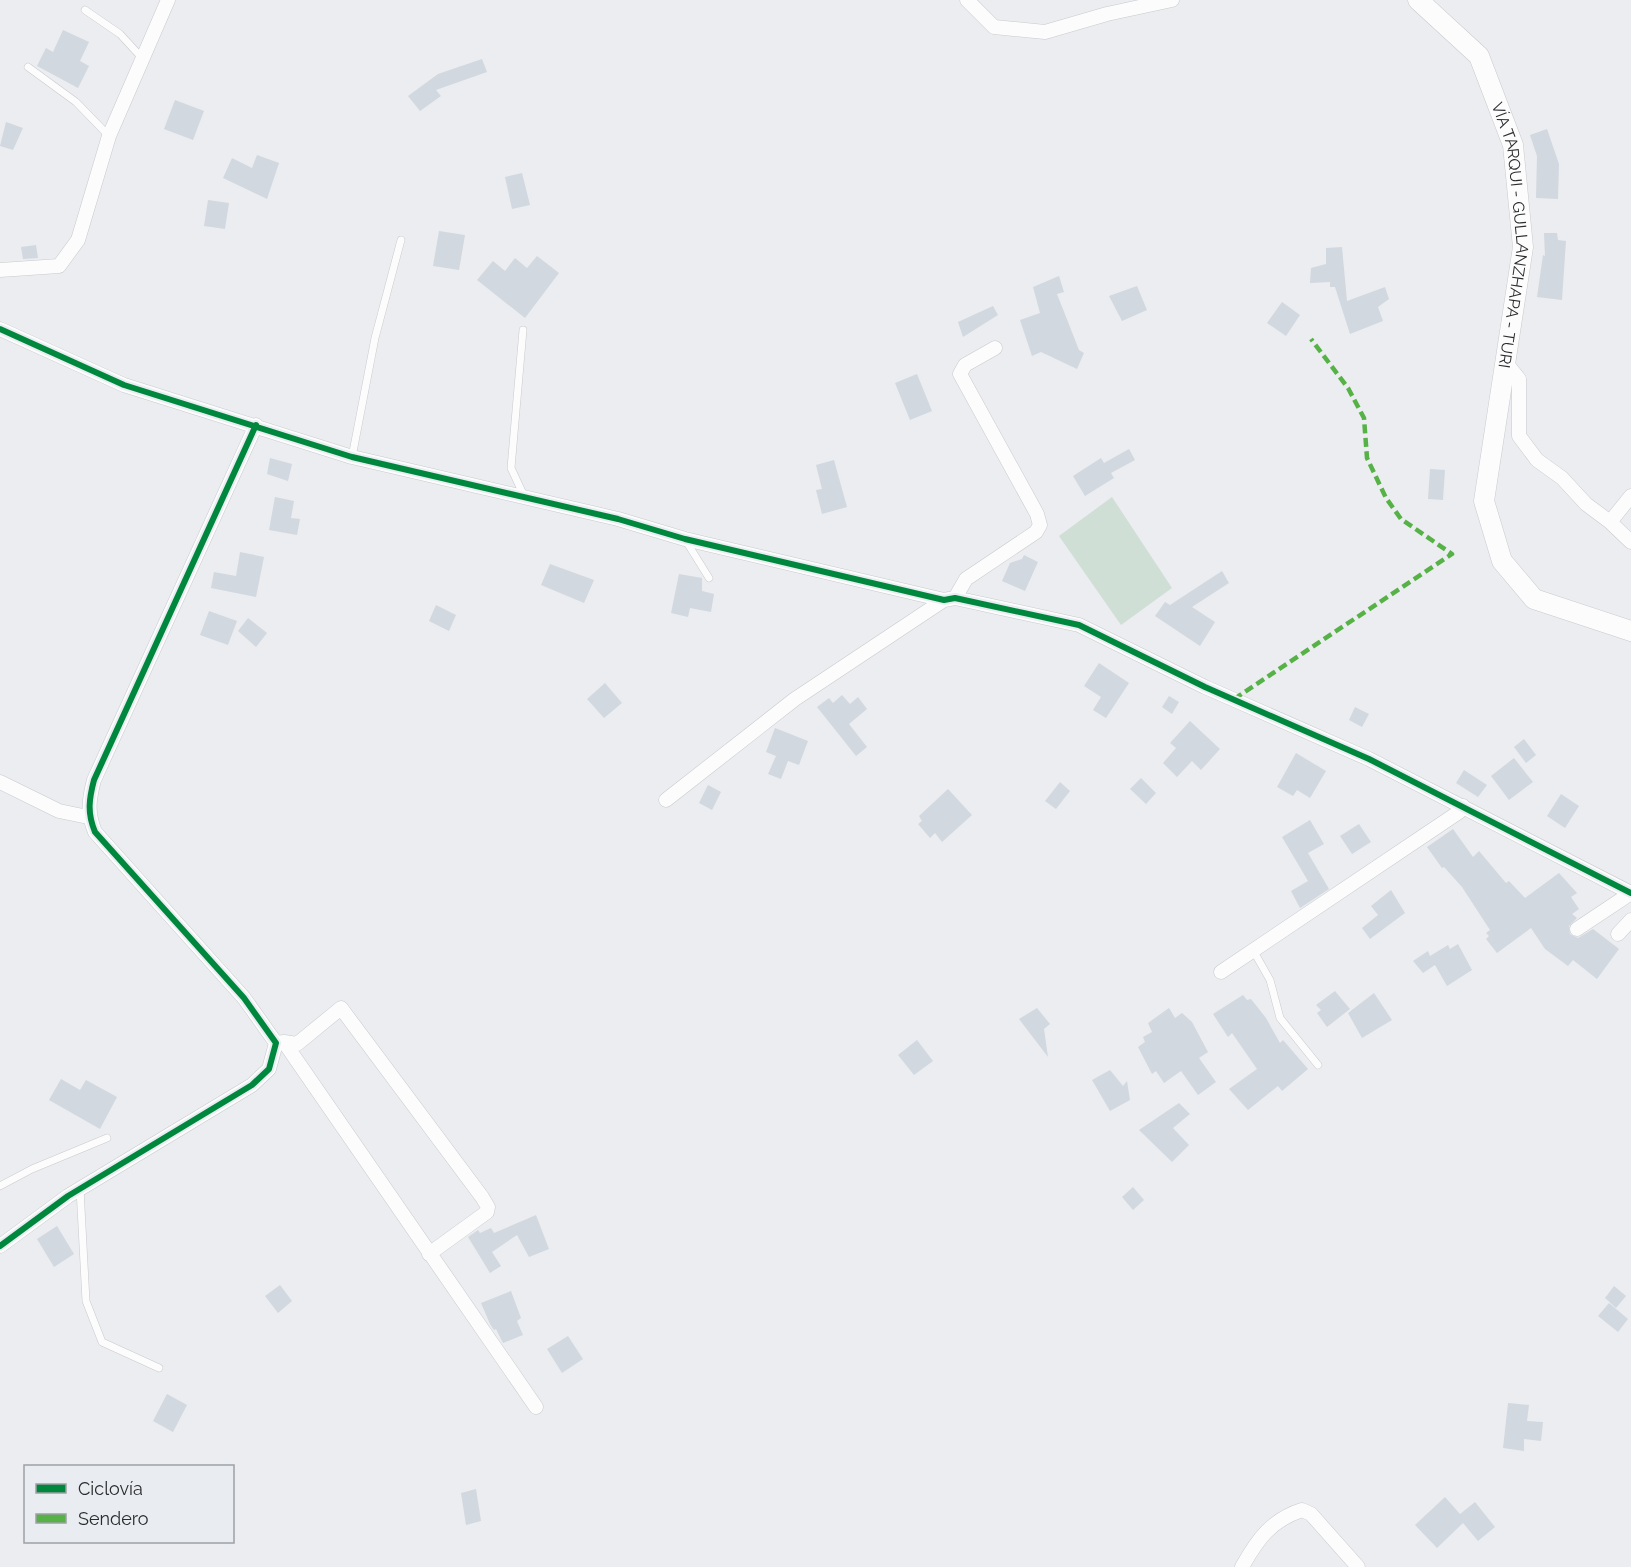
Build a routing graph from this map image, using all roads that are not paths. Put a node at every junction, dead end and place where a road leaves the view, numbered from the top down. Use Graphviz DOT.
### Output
graph roads {
  1 [pos="168,0"];
  2 [pos="967,0"];
  3 [pos="1172,0"];
  4 [pos="1418,0"];
  5 [pos="85,10"];
  6 [pos="143,59"];
  7 [pos="28,67"];
  8 [pos="109,136"];
  9 [pos="401,240"];
  10 [pos="0,270"];
  11 [pos="0,329"];
  12 [pos="523,330"];
  13 [pos="995,348"];
  14 [pos="1506,363"];
  15 [pos="256,425"];
  16 [pos="352,457"];
  17 [pos="524,496"];
  18 [pos="1631,496"];
  19 [pos="1610,522"];
  20 [pos="685,539"];
  21 [pos="1631,543"];
  22 [pos="709,578"];
  23 [pos="949,599"];
  24 [pos="1631,631"];
  25 [pos="0,783"];
  26 [pos="666,800"];
  27 [pos="1463,806"];
  28 [pos="88,817"];
  29 [pos="1631,893"];
  30 [pos="1631,920"];
  31 [pos="1578,929"];
  32 [pos="1618,934"];
  33 [pos="1253,950"];
  34 [pos="1221,972"];
  35 [pos="280,1042"];
  36 [pos="1317,1065"];
  37 [pos="107,1138"];
  38 [pos="0,1186"];
  39 [pos="80,1189"];
  40 [pos="0,1246"];
  41 [pos="429,1254"];
  42 [pos="159,1368"];
  43 [pos="536,1407"];
  44 [pos="1242,1567"];
  45 [pos="1358,1567"];
  1 -- 6 [label="street"];
  2 -- 3 [label="street"];
  4 -- 14 [label="main road, VÍA TARQUI - GULLANZHAPA - TURI"];
  5 -- 6 [label="lane"];
  6 -- 8 [label="street"];
  7 -- 8 [label="lane"];
  8 -- 10 [label="street"];
  9 -- 16 [label="lane"];
  11 -- 15 [label="street"];
  12 -- 17 [label="lane"];
  13 -- 23 [label="street"];
  14 -- 19 [label="street"];
  14 -- 24 [label="main road, VÍA TARQUI - GULLANZHAPA - TURI"];
  15 -- 16 [label="street"];
  15 -- 28 [label="street"];
  16 -- 17 [label="street"];
  17 -- 20 [label="street"];
  18 -- 19 [label="street"];
  19 -- 21 [label="street"];
  20 -- 22 [label="lane"];
  20 -- 23 [label="street"];
  23 -- 26 [label="street"];
  23 -- 27 [label="street"];
  25 -- 28 [label="street"];
  27 -- 29 [label="street"];
  27 -- 33 [label="street"];
  28 -- 35 [label="street"];
  29 -- 31 [label="street"];
  30 -- 32 [label="street"];
  33 -- 34 [label="street"];
  33 -- 36 [label="lane"];
  35 -- 39 [label="street"];
  35 -- 41 [label="street"];
  35 -- 41 [label="street"];
  37 -- 38 [label="lane"];
  39 -- 40 [label="street"];
  39 -- 42 [label="lane"];
  41 -- 43 [label="street"];
  44 -- 45 [label="street"];
}
